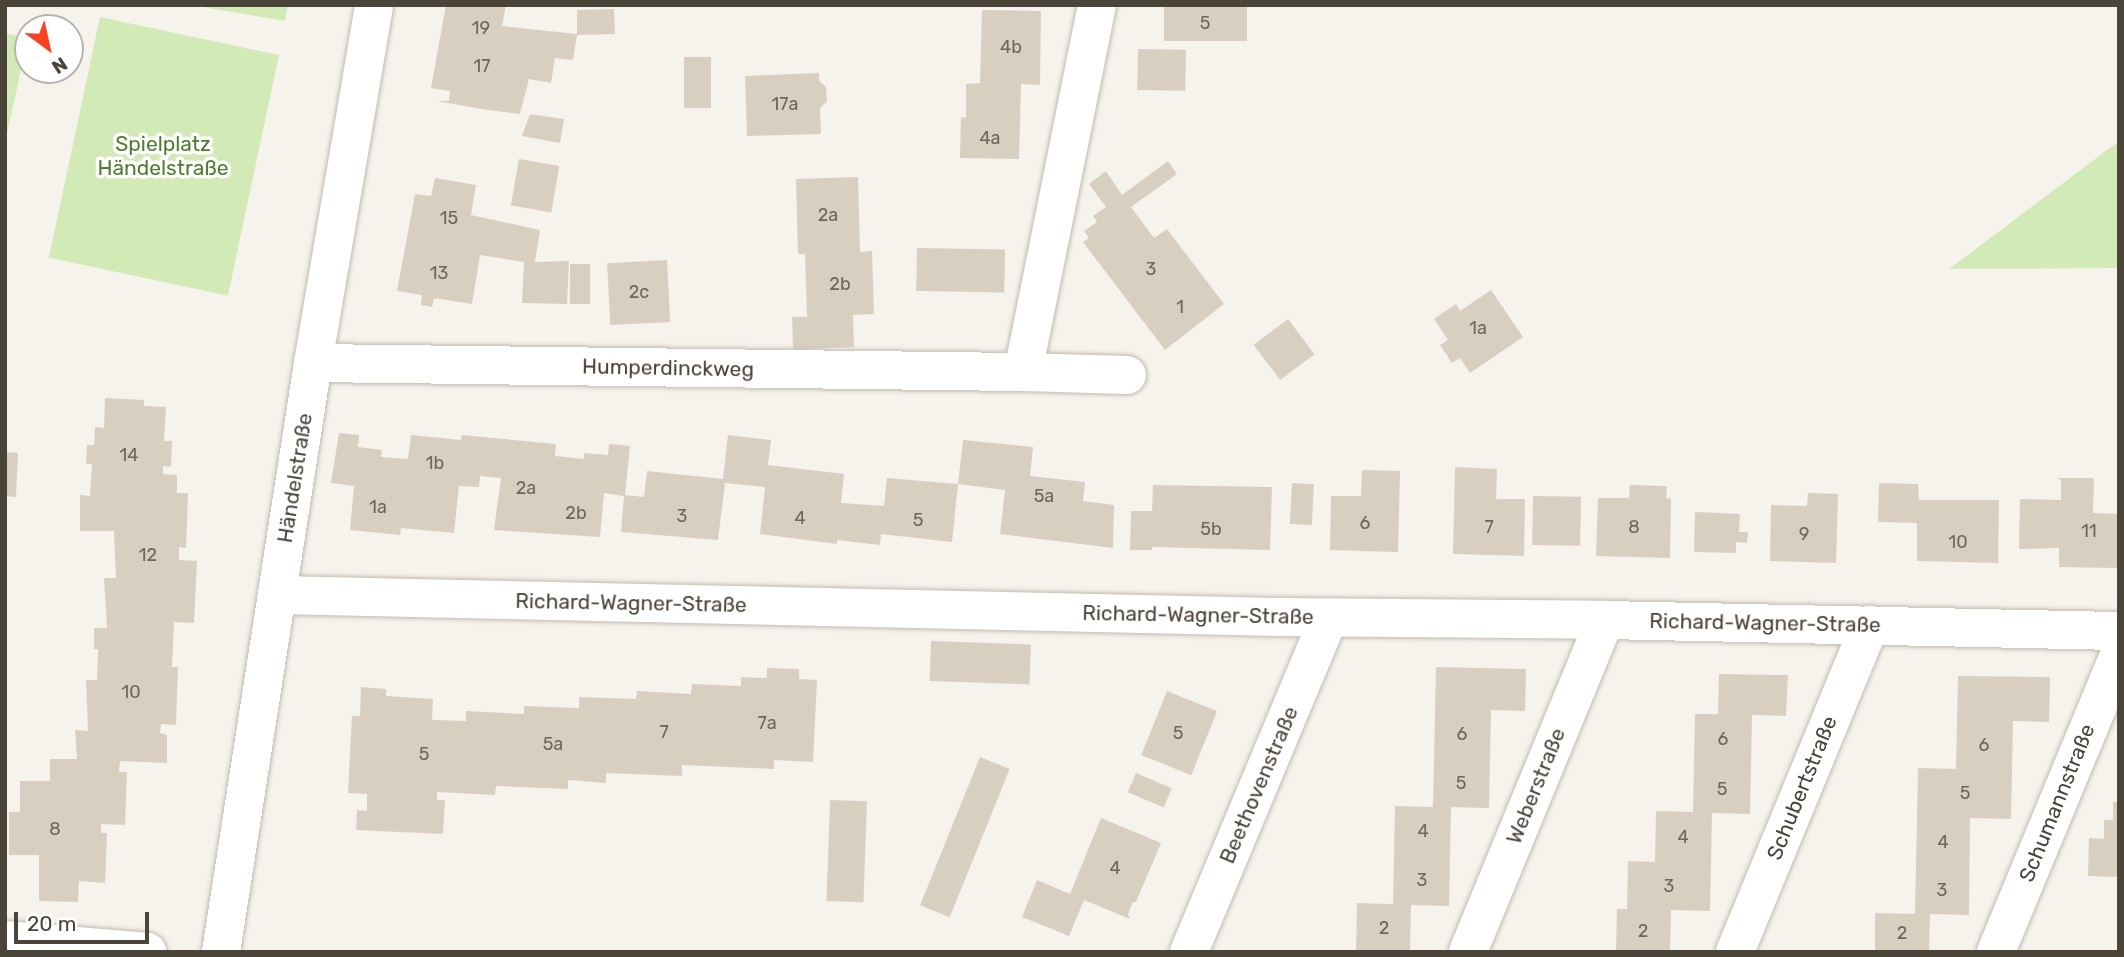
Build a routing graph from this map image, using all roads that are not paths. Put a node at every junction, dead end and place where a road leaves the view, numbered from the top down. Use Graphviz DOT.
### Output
graph roads {
  1 [pos="374,5"];
  2 [pos="1097,5"];
  3 [pos="313,363"];
  4 [pos="1023,372"];
  5 [pos="1127,374"];
  6 [pos="277,595"];
  7 [pos="1329,618"];
  8 [pos="1605,620"];
  9 [pos="1870,625"];
  10 [pos="2119,631"];
  11 [pos="2119,654"];
  12 [pos="5,940"];
  13 [pos="146,952"];
  14 [pos="221,952"];
  15 [pos="1189,952"];
  16 [pos="1468,952"];
  17 [pos="1735,952"];
  18 [pos="1996,952"];
  1 -- 3 [label="street, Händelstraße"];
  2 -- 4 [label="street"];
  3 -- 4 [label="street, Humperdinckweg"];
  3 -- 6 [label="street, Händelstraße"];
  4 -- 5 [label="street, Humperdinckweg"];
  6 -- 7 [label="street, Richard-Wagner-Straße"];
  6 -- 14 [label="street, Händelstraße"];
  7 -- 8 [label="street, Richard-Wagner-Straße"];
  7 -- 15 [label="street, Beethovenstraße"];
  8 -- 9 [label="street, Richard-Wagner-Straße"];
  8 -- 16 [label="street, Weberstraße"];
  9 -- 10 [label="street, Richard-Wagner-Straße"];
  9 -- 17 [label="street, Schubertstraße"];
  11 -- 18 [label="street, Schumannstraße"];
  12 -- 13 [label="street"];
}
